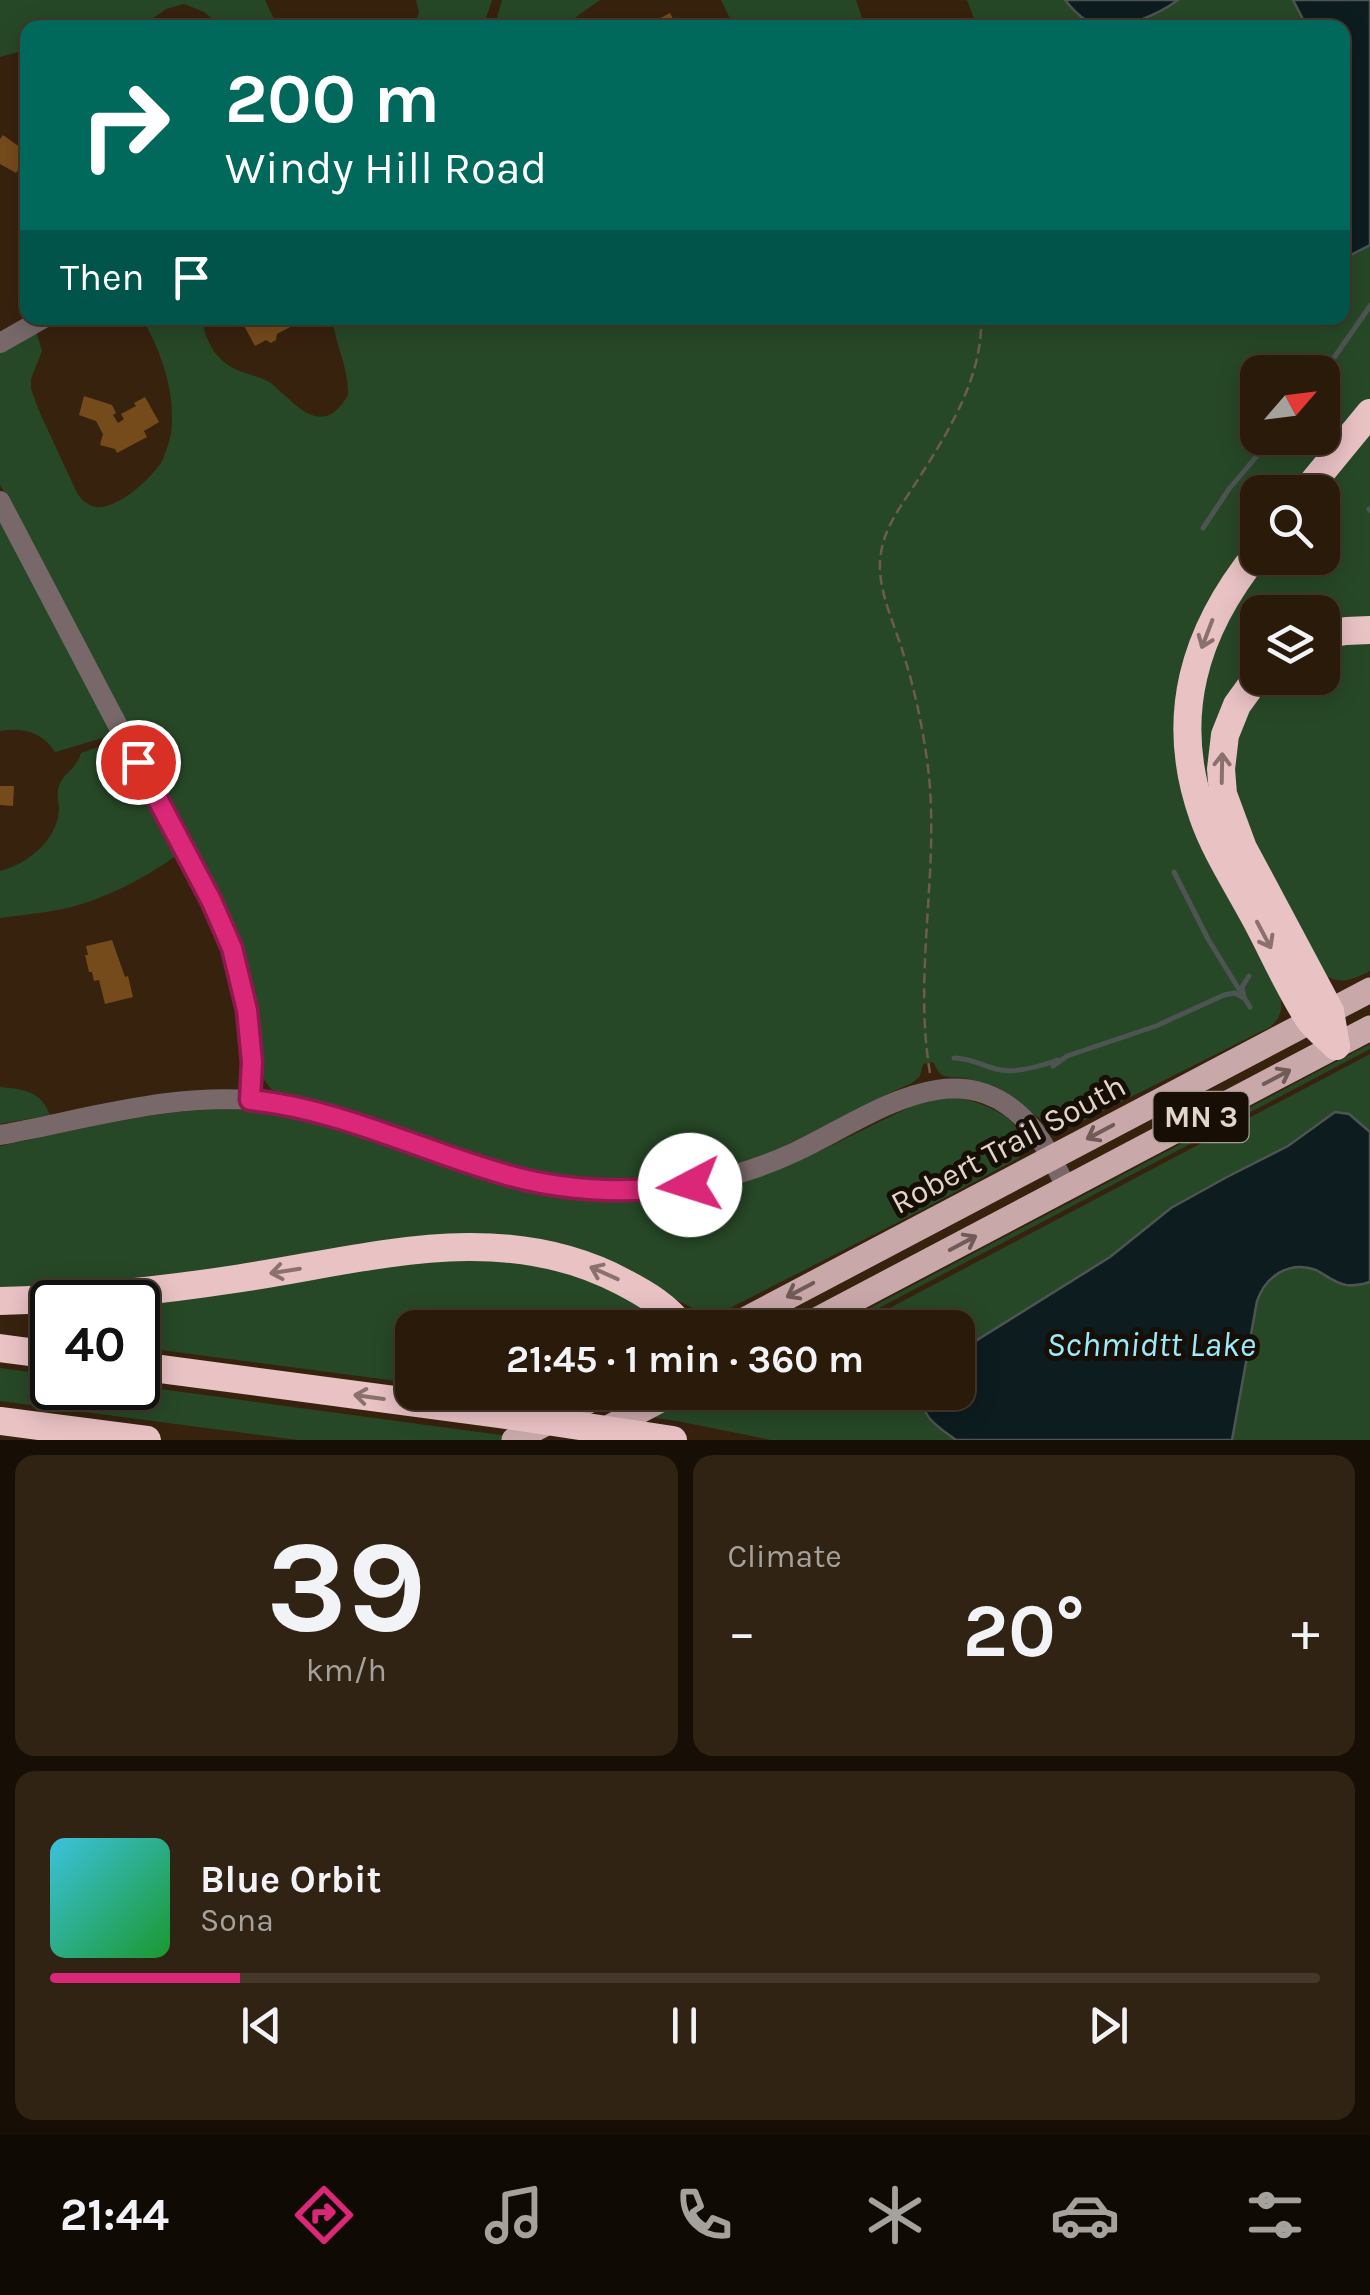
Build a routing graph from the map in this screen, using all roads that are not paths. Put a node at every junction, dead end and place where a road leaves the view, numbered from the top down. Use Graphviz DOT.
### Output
graph roads {
  1 [pos="31,325"];
  2 [pos="0,342"];
  3 [pos="1370,413"];
  4 [pos="1319,475"];
  5 [pos="0,502"];
  6 [pos="1240,574"];
  7 [pos="1370,630"];
  8 [pos="1340,632"];
  9 [pos="1244,695"];
  10 [pos="1370,990"];
  11 [pos="1320,1016"];
  12 [pos="1370,1028"];
  13 [pos="1336,1046"];
  14 [pos="250,1100"];
  15 [pos="0,1135"];
  16 [pos="1051,1159"];
  17 [pos="1066,1188"];
  18 [pos="0,1301"];
  19 [pos="666,1310"];
  20 [pos="763,1310"];
  21 [pos="835,1310"];
  22 [pos="0,1348"];
  23 [pos="30,1352"];
  24 [pos="160,1369"];
  25 [pos="572,1410"];
  26 [pos="642,1410"];
  27 [pos="0,1421"];
  28 [pos="147,1440"];
  29 [pos="514,1440"];
  30 [pos="584,1440"];
  31 [pos="674,1440"];
  1 -- 2 [label="street"];
  3 -- 4 [label="highway"];
  5 -- 14 [label="street"];
  6 -- 11 [label="highway, one-way"];
  7 -- 8 [label="highway"];
  11 -- 9 [label="highway, one-way"];
  10 -- 11 [label="main road, Robert Trail South / MN 3"];
  11 -- 13 [label="highway"];
  11 -- 16 [label="main road, Robert Trail South / MN 3, one-way"];
  12 -- 13 [label="main road, Robert Trail South / MN 3"];
  17 -- 13 [label="main road, Robert Trail South / MN 3, one-way"];
  14 -- 15 [label="street"];
  14 -- 16 [label="street"];
  16 -- 17 [label="street"];
  16 -- 20 [label="main road, Robert Trail South / MN 3, one-way"];
  21 -- 17 [label="main road, Robert Trail South / MN 3, one-way"];
  19 -- 18 [label="highway, one-way"];
  22 -- 23 [label="highway"];
  31 -- 24 [label="highway, one-way"];
  25 -- 29 [label="main road"];
  26 -- 30 [label="main road"];
  27 -- 28 [label="highway"];
}
